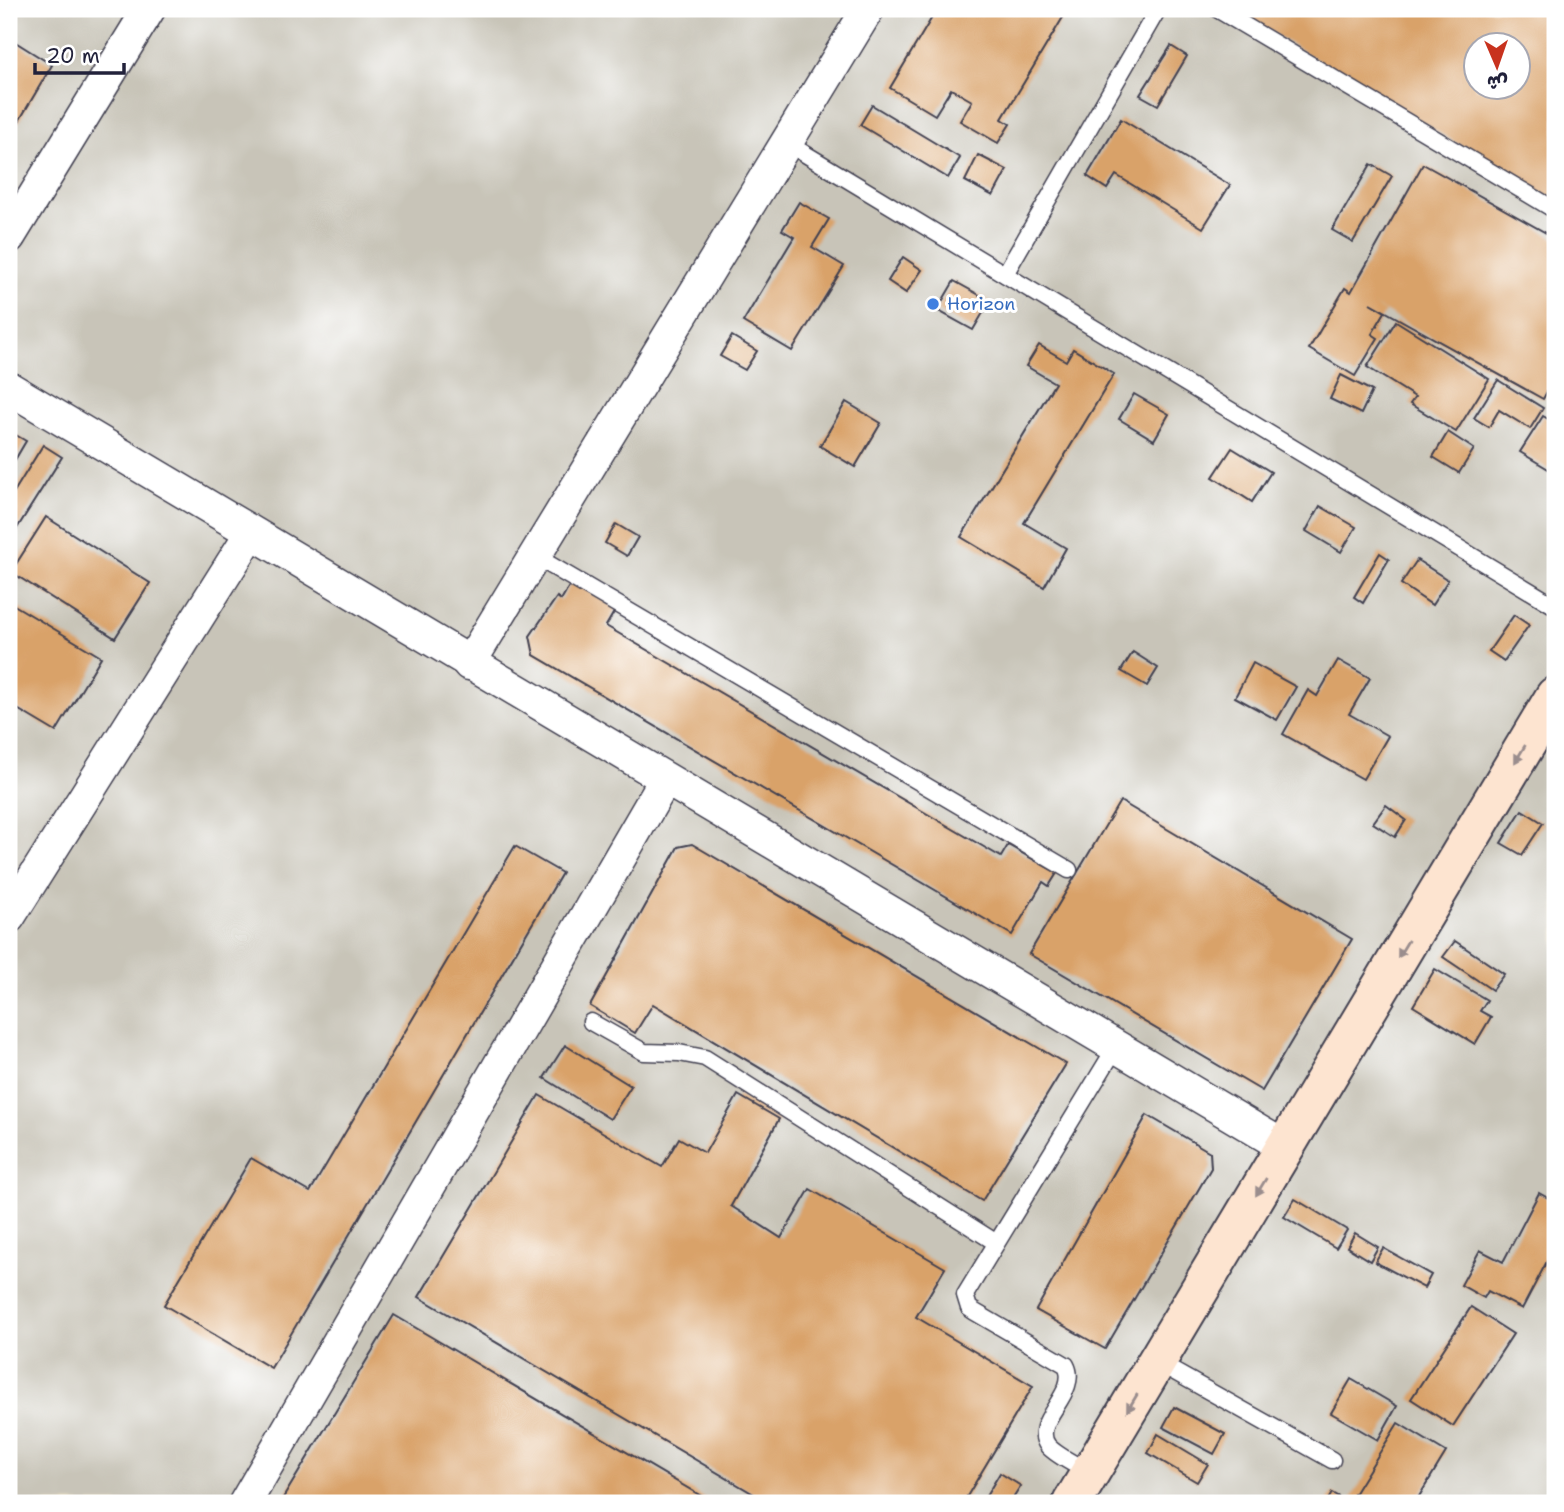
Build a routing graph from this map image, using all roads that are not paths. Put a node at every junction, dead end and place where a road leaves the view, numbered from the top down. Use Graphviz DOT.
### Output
graph roads {
  1 [pos="149,9"];
  2 [pos="1158,9"];
  3 [pos="1217,9"];
  4 [pos="866,10"];
  5 [pos="787,143"];
  6 [pos="1555,210"];
  7 [pos="9,237"];
  8 [pos="1005,274"];
  9 [pos="9,388"];
  10 [pos="251,533"];
  11 [pos="535,556"];
  12 [pos="1555,606"];
  13 [pos="469,664"];
  14 [pos="1555,696"];
  15 [pos="665,780"];
  16 [pos="1069,870"];
  17 [pos="9,917"];
  18 [pos="591,1022"];
  19 [pos="1116,1047"];
  20 [pos="1285,1147"];
  21 [pos="995,1242"];
  22 [pos="1157,1362"];
  23 [pos="1332,1460"];
  24 [pos="1081,1488"];
  25 [pos="245,1503"];
  1 -- 7 [label="street"];
  2 -- 8 [label="lane"];
  3 -- 6 [label="lane"];
  4 -- 5 [label="street"];
  5 -- 8 [label="lane"];
  5 -- 11 [label="street"];
  8 -- 12 [label="lane"];
  9 -- 10 [label="street"];
  10 -- 13 [label="street"];
  10 -- 17 [label="street"];
  11 -- 13 [label="street"];
  11 -- 16 [label="lane"];
  13 -- 15 [label="street"];
  14 -- 20 [label="main road, one-way"];
  15 -- 19 [label="street"];
  15 -- 25 [label="street"];
  18 -- 21 [label="lane"];
  19 -- 20 [label="street"];
  19 -- 21 [label="lane"];
  20 -- 22 [label="main road, one-way"];
  21 -- 24 [label="lane"];
  22 -- 23 [label="lane"];
  22 -- 24 [label="main road, one-way"];
}
